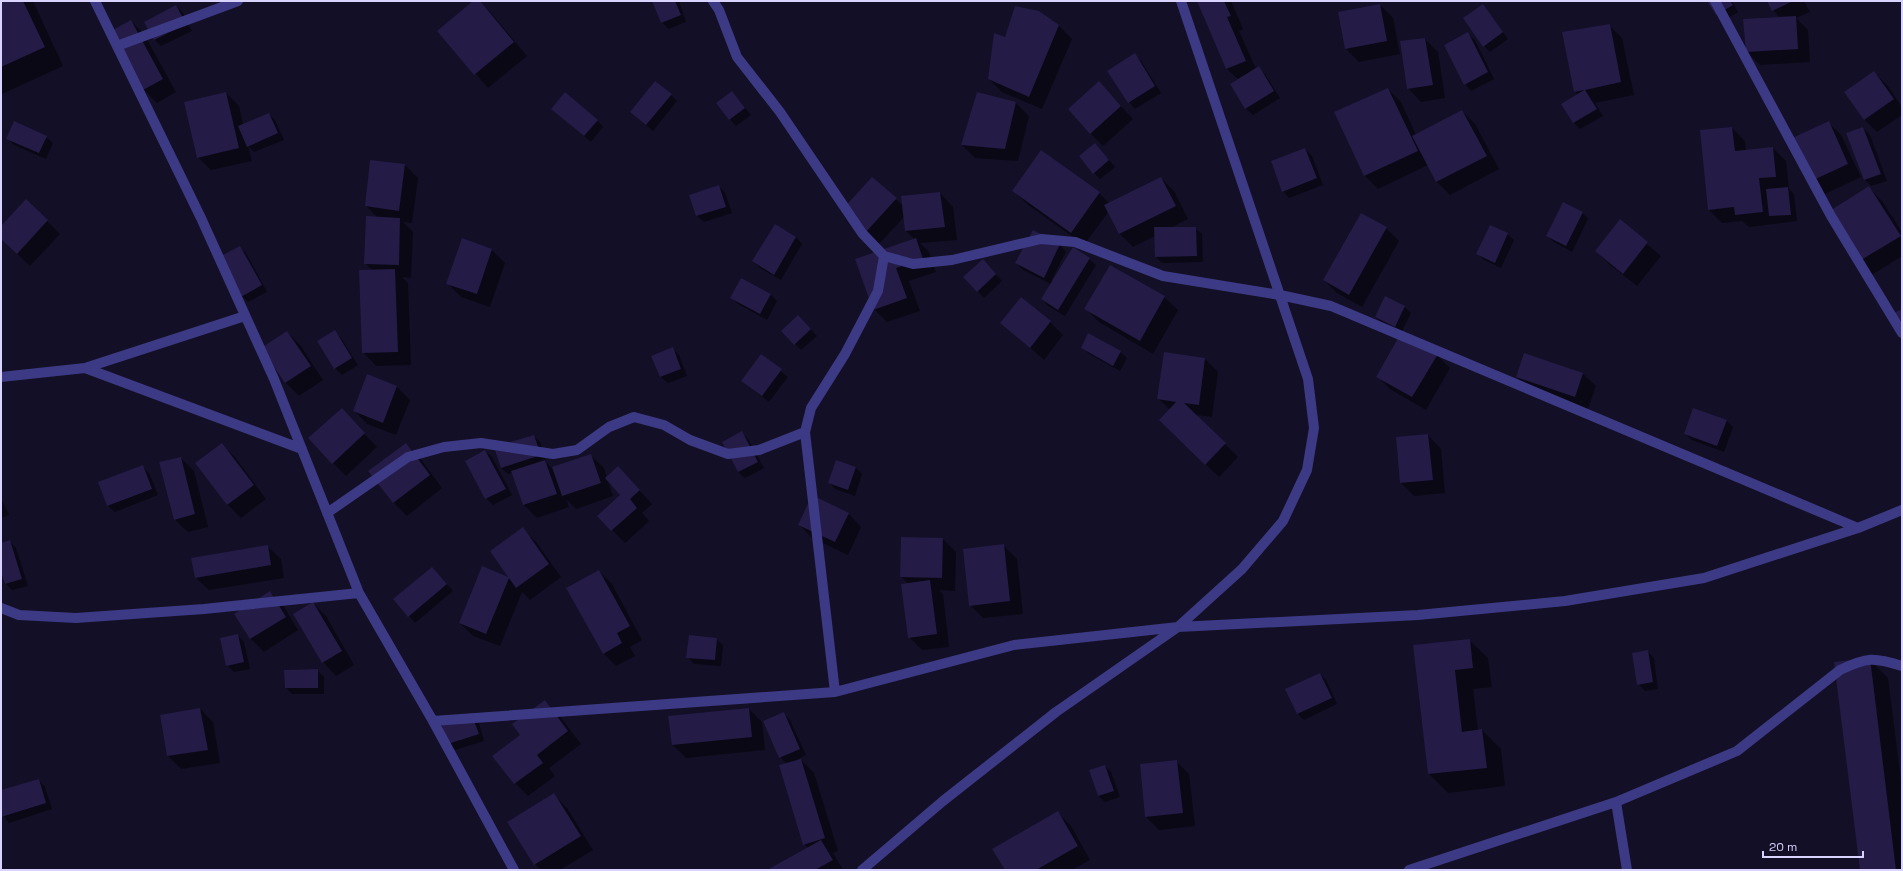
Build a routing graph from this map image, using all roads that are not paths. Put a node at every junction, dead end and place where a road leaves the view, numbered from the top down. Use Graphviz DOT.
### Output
graph roads {
  1 [pos="95,1"];
  2 [pos="238,1"];
  3 [pos="713,1"];
  4 [pos="1181,1"];
  5 [pos="1715,1"];
  6 [pos="117,46"];
  7 [pos="884,256"];
  8 [pos="1280,295"];
  9 [pos="245,316"];
  10 [pos="1902,333"];
  11 [pos="85,368"];
  12 [pos="1,377"];
  13 [pos="805,432"];
  14 [pos="302,449"];
  15 [pos="1902,510"];
  16 [pos="327,513"];
  17 [pos="1858,528"];
  18 [pos="359,593"];
  19 [pos="1,608"];
  20 [pos="1178,627"];
  21 [pos="1902,666"];
  22 [pos="835,692"];
  23 [pos="433,721"];
  24 [pos="1616,802"];
  25 [pos="514,870"];
  26 [pos="862,870"];
  27 [pos="1409,870"];
  28 [pos="1626,870"];
  1 -- 6 [label="street"];
  2 -- 6 [label="street"];
  3 -- 7 [label="street"];
  4 -- 8 [label="street"];
  5 -- 10 [label="street"];
  6 -- 9 [label="street"];
  7 -- 8 [label="street"];
  7 -- 13 [label="street"];
  8 -- 17 [label="street"];
  8 -- 20 [label="street"];
  9 -- 11 [label="street"];
  9 -- 14 [label="street"];
  11 -- 12 [label="street"];
  11 -- 14 [label="street"];
  13 -- 16 [label="street"];
  13 -- 22 [label="street"];
  14 -- 16 [label="street"];
  15 -- 17 [label="street"];
  16 -- 18 [label="street"];
  17 -- 20 [label="street"];
  18 -- 19 [label="street"];
  18 -- 23 [label="street"];
  20 -- 22 [label="street"];
  20 -- 26 [label="street"];
  21 -- 24 [label="street"];
  22 -- 23 [label="street"];
  23 -- 25 [label="street"];
  24 -- 27 [label="street"];
  24 -- 28 [label="street"];
}
